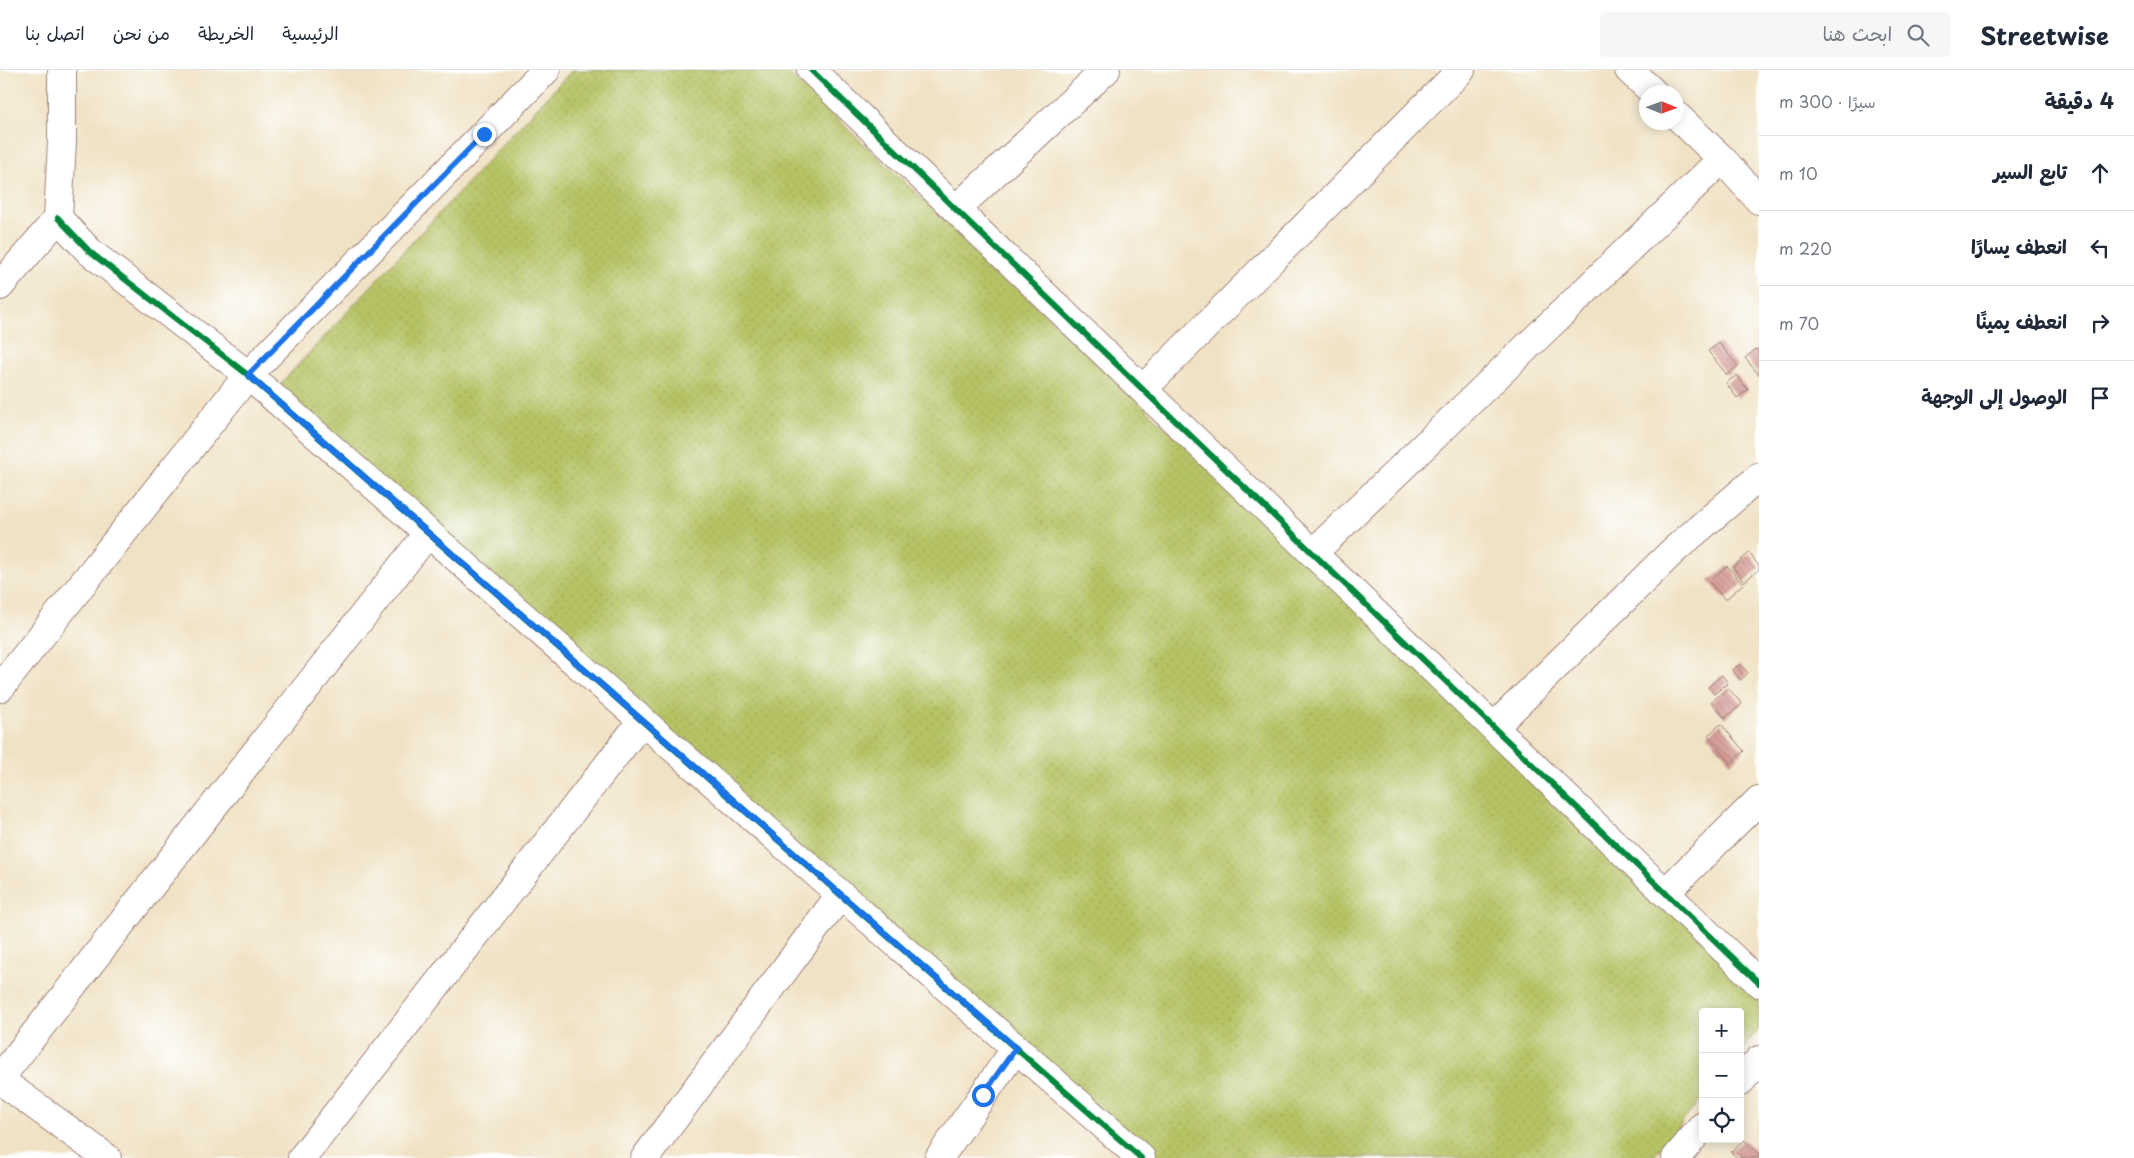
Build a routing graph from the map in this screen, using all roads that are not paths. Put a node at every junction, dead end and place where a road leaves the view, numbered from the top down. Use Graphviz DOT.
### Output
graph roads {
  1 [pos="62,70"];
  2 [pos="811,70"];
  3 [pos="1106,70"];
  4 [pos="1460,70"];
  5 [pos="1629,70"];
  6 [pos="539,72"];
  7 [pos="1645,85"];
  8 [pos="1684,123"];
  9 [pos="1722,159"];
  10 [pos="1759,200"];
  11 [pos="956,209"];
  12 [pos="58,218"];
  13 [pos="0,286"];
  14 [pos="248,375"];
  15 [pos="1143,389"];
  16 [pos="1759,477"];
  17 [pos="428,533"];
  18 [pos="1313,553"];
  19 [pos="0,688"];
  20 [pos="642,720"];
  21 [pos="1494,727"];
  22 [pos="1759,800"];
  23 [pos="1665,893"];
  24 [pos="840,895"];
  25 [pos="1759,983"];
  26 [pos="1016,1048"];
  27 [pos="1759,1060"];
  28 [pos="1744,1077"];
  29 [pos="0,1079"];
  30 [pos="1699,1131"];
  31 [pos="107,1158"];
  32 [pos="302,1158"];
  33 [pos="645,1158"];
  34 [pos="939,1158"];
  35 [pos="1141,1158"];
  36 [pos="1676,1158"];
  1 -- 12 [label="street"];
  2 -- 11 [label="street"];
  3 -- 11 [label="street"];
  4 -- 15 [label="street"];
  5 -- 7 [label="street"];
  6 -- 14 [label="street"];
  8 -- 9 [label="street"];
  9 -- 10 [label="street"];
  9 -- 18 [label="street"];
  11 -- 15 [label="street"];
  12 -- 13 [label="street"];
  12 -- 14 [label="street"];
  14 -- 17 [label="street"];
  14 -- 19 [label="street"];
  15 -- 18 [label="street"];
  16 -- 21 [label="street"];
  17 -- 20 [label="street"];
  17 -- 29 [label="street"];
  18 -- 21 [label="street"];
  20 -- 24 [label="street"];
  20 -- 32 [label="street"];
  21 -- 23 [label="street"];
  22 -- 23 [label="street"];
  23 -- 25 [label="street"];
  24 -- 26 [label="street"];
  24 -- 33 [label="street"];
  26 -- 34 [label="street"];
  26 -- 35 [label="street"];
  27 -- 28 [label="street"];
  29 -- 31 [label="street"];
  30 -- 36 [label="street"];
}
